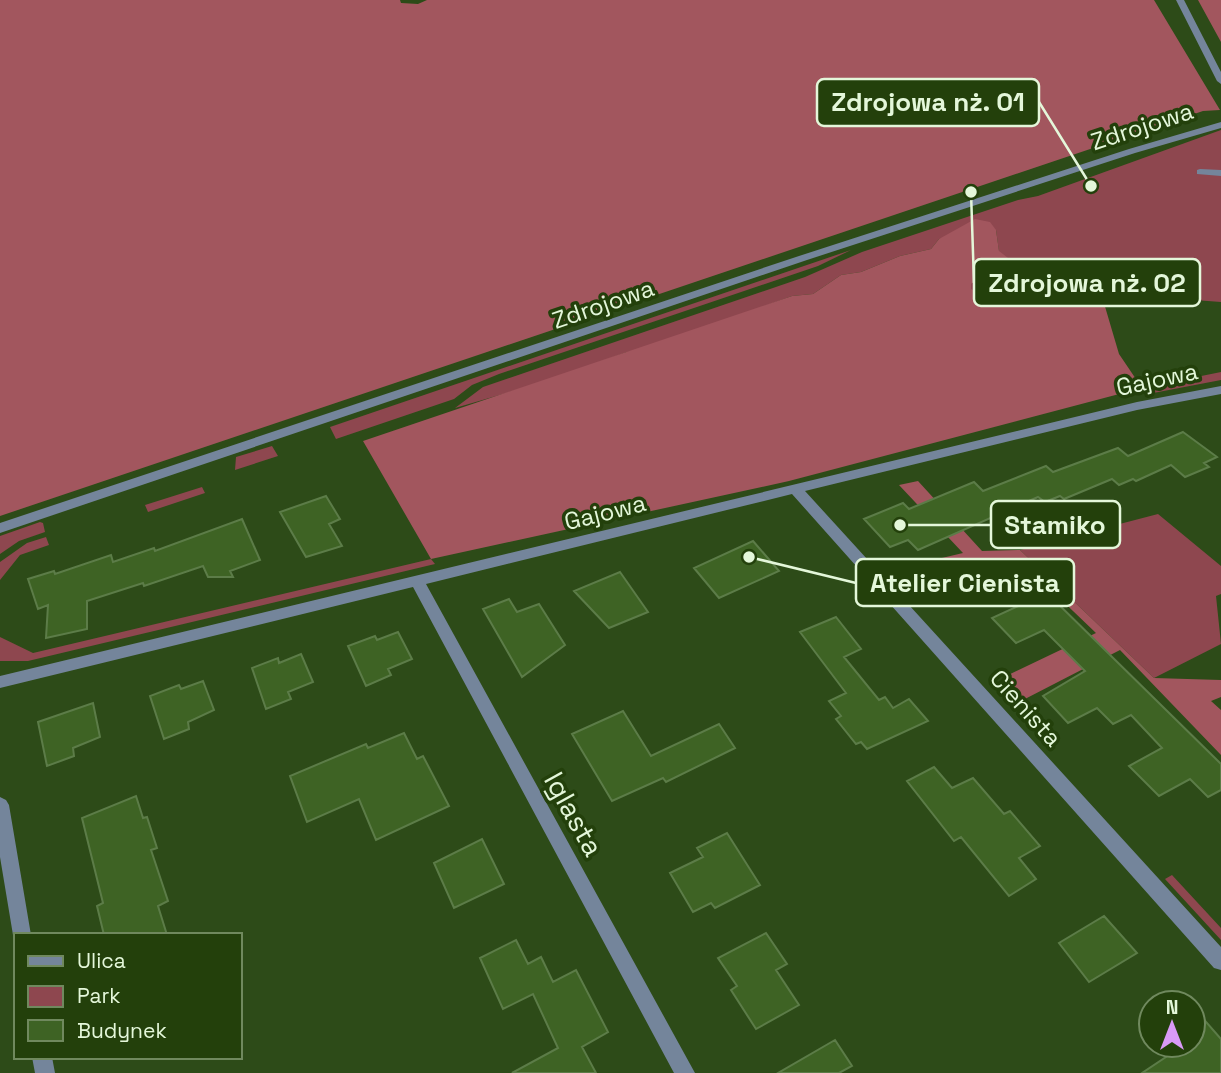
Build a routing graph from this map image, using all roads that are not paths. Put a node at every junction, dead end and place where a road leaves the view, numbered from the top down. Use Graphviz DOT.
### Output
graph roads {
  1 [pos="1180,0"];
  2 [pos="1221,81"];
  3 [pos="1221,125"];
  4 [pos="1200,172"];
  5 [pos="1221,173"];
  6 [pos="1221,390"];
  7 [pos="795,489"];
  8 [pos="0,528"];
  9 [pos="417,581"];
  10 [pos="0,682"];
  11 [pos="0,805"];
  12 [pos="22,933"];
  13 [pos="1221,961"];
  14 [pos="685,1073"];
  1 -- 2 [label="street"];
  3 -- 8 [label="street, Zdrojowa"];
  4 -- 5 [label="street"];
  6 -- 7 [label="street, Gajowa"];
  7 -- 9 [label="street, Gajowa"];
  7 -- 13 [label="street, Cienista"];
  9 -- 10 [label="street, Gajowa"];
  9 -- 14 [label="street, Iglasta"];
  11 -- 12 [label="street"];
}
